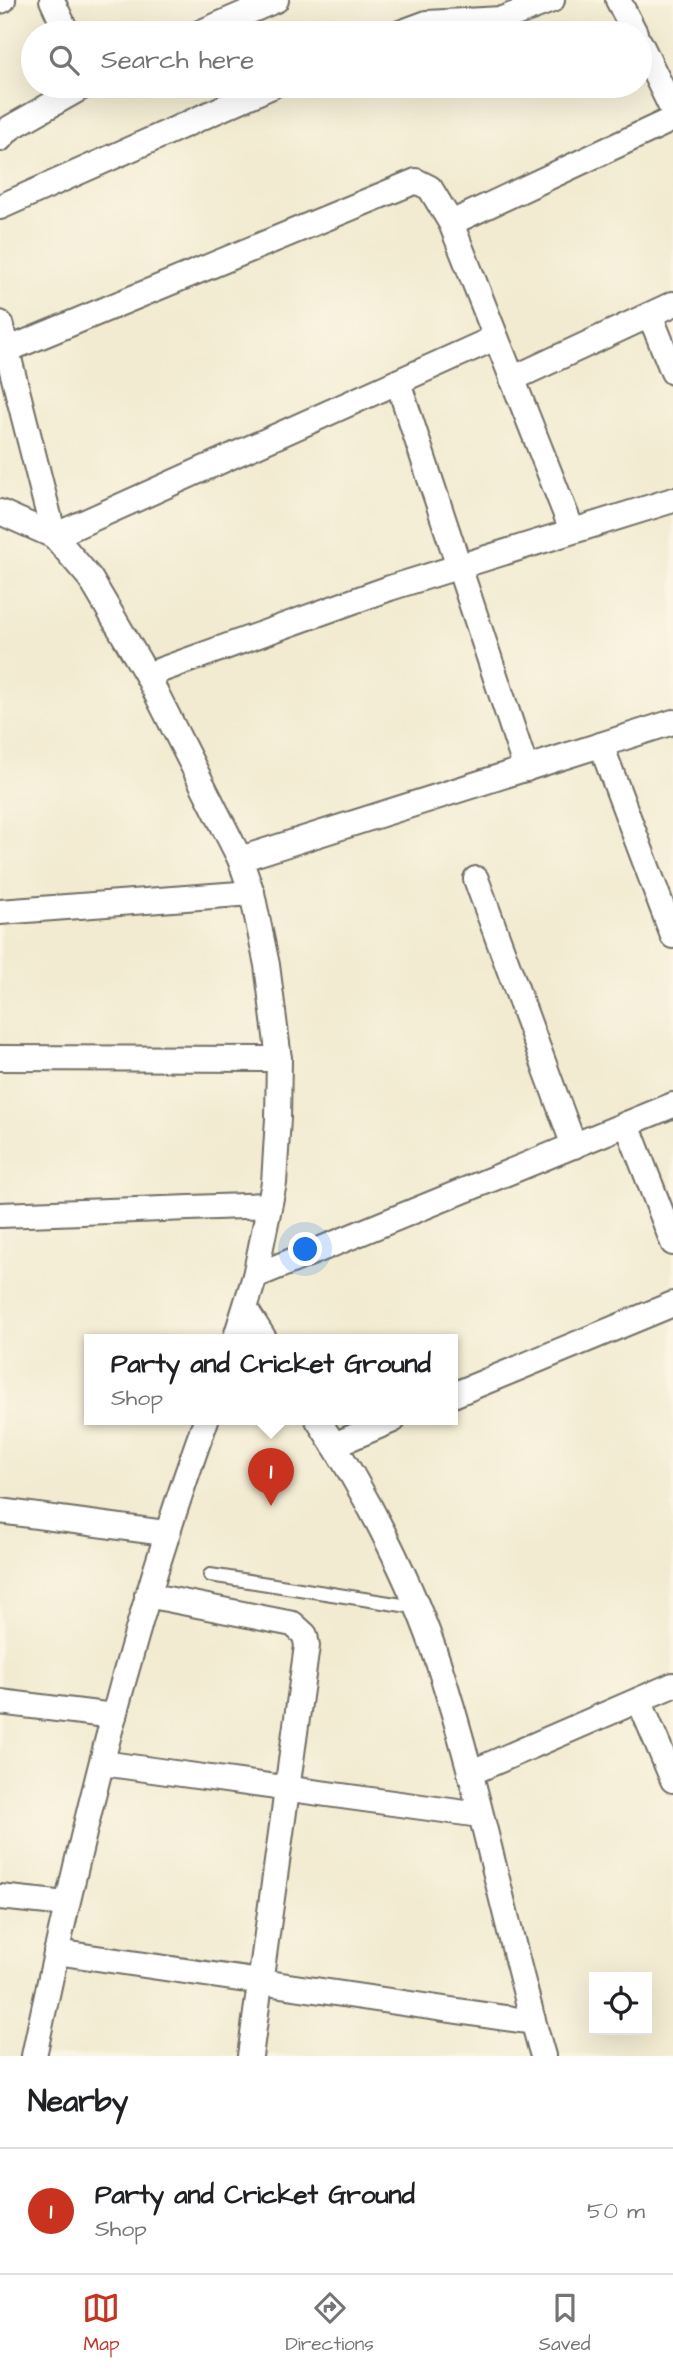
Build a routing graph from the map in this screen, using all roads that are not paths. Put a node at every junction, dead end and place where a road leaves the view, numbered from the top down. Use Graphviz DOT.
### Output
graph roads {
  1 [pos="52,0"];
  2 [pos="276,0"];
  3 [pos="552,0"];
  4 [pos="618,0"];
  5 [pos="62,21"];
  6 [pos="228,21"];
  7 [pos="464,21"];
  8 [pos="629,21"];
  9 [pos="652,68"];
  10 [pos="63,98"];
  11 [pos="221,98"];
  12 [pos="673,111"];
  13 [pos="673,119"];
  14 [pos="0,139"];
  15 [pos="0,207"];
  16 [pos="451,223"];
  17 [pos="673,304"];
  18 [pos="650,315"];
  19 [pos="0,323"];
  20 [pos="495,338"];
  21 [pos="7,350"];
  22 [pos="673,372"];
  23 [pos="512,379"];
  24 [pos="398,382"];
  25 [pos="673,500"];
  26 [pos="0,512"];
  27 [pos="572,530"];
  28 [pos="54,536"];
  29 [pos="459,566"];
  30 [pos="148,675"];
  31 [pos="673,722"];
  32 [pos="601,745"];
  33 [pos="526,769"];
  34 [pos="240,859"];
  35 [pos="476,879"];
  36 [pos="252,893"];
  37 [pos="0,912"];
  38 [pos="673,936"];
  39 [pos="0,1058"];
  40 [pos="278,1059"];
  41 [pos="673,1105"];
  42 [pos="627,1124"];
  43 [pos="574,1146"];
  44 [pos="269,1205"];
  45 [pos="0,1215"];
  46 [pos="673,1242"];
  47 [pos="256,1276"];
  48 [pos="673,1304"];
  49 [pos="246,1310"];
  50 [pos="237,1334"];
  51 [pos="261,1334"];
  52 [pos="458,1393"];
  53 [pos="204,1425"];
  54 [pos="321,1425"];
  55 [pos="381,1425"];
  56 [pos="334,1445"];
  57 [pos="0,1511"];
  58 [pos="165,1533"];
  59 [pos="210,1574"];
  60 [pos="147,1595"];
  61 [pos="415,1607"];
  62 [pos="673,1685"];
  63 [pos="639,1700"];
  64 [pos="0,1702"];
  65 [pos="114,1716"];
  66 [pos="102,1763"];
  67 [pos="470,1773"];
  68 [pos="673,1780"];
  69 [pos="287,1787"];
  70 [pos="480,1815"];
  71 [pos="0,1896"];
  72 [pos="66,1905"];
  73 [pos="56,1952"];
  74 [pos="261,1980"];
  75 [pos="533,2022"];
  76 [pos="34,2056"];
  77 [pos="250,2056"];
  78 [pos="543,2056"];
  1 -- 5 [label="street"];
  2 -- 6 [label="street"];
  3 -- 7 [label="street"];
  4 -- 8 [label="street"];
  9 -- 12 [label="street"];
  10 -- 14 [label="street"];
  11 -- 15 [label="street"];
  13 -- 16 [label="street"];
  16 -- 20 [label="street"];
  16 -- 21 [label="street"];
  17 -- 18 [label="street"];
  18 -- 22 [label="street"];
  18 -- 23 [label="street"];
  19 -- 21 [label="street"];
  20 -- 23 [label="street"];
  20 -- 24 [label="street"];
  21 -- 28 [label="street"];
  23 -- 27 [label="street"];
  24 -- 28 [label="street"];
  24 -- 29 [label="street"];
  25 -- 27 [label="street"];
  26 -- 28 [label="street"];
  27 -- 29 [label="street"];
  28 -- 30 [label="street"];
  29 -- 30 [label="street"];
  29 -- 33 [label="street"];
  30 -- 34 [label="street"];
  31 -- 32 [label="street"];
  32 -- 33 [label="street"];
  32 -- 38 [label="street"];
  33 -- 34 [label="street"];
  34 -- 36 [label="street"];
  35 -- 43 [label="street"];
  36 -- 37 [label="street"];
  36 -- 40 [label="street"];
  39 -- 40 [label="street"];
  40 -- 44 [label="street"];
  41 -- 42 [label="street"];
  42 -- 43 [label="street"];
  42 -- 46 [label="street"];
  43 -- 47 [label="street"];
  44 -- 45 [label="street"];
  44 -- 47 [label="street"];
  47 -- 49 [label="street"];
  48 -- 52 [label="street"];
  49 -- 50 [label="street"];
  49 -- 51 [label="street"];
  53 -- 58 [label="street"];
  54 -- 56 [label="street"];
  55 -- 56 [label="street"];
  56 -- 61 [label="street"];
  57 -- 58 [label="street"];
  58 -- 60 [label="street"];
  59 -- 61 [label="lane"];
  60 -- 65 [label="street"];
  60 -- 69 [label="street"];
  61 -- 67 [label="street"];
  62 -- 63 [label="street"];
  63 -- 67 [label="street"];
  63 -- 68 [label="street"];
  64 -- 65 [label="street"];
  65 -- 66 [label="street"];
  66 -- 69 [label="street"];
  66 -- 72 [label="street"];
  67 -- 70 [label="street"];
  69 -- 70 [label="street"];
  69 -- 74 [label="street"];
  70 -- 75 [label="street"];
  71 -- 72 [label="street"];
  72 -- 73 [label="street"];
  73 -- 74 [label="street"];
  73 -- 76 [label="street"];
  74 -- 75 [label="street"];
  74 -- 77 [label="street"];
  75 -- 78 [label="street"];
}
